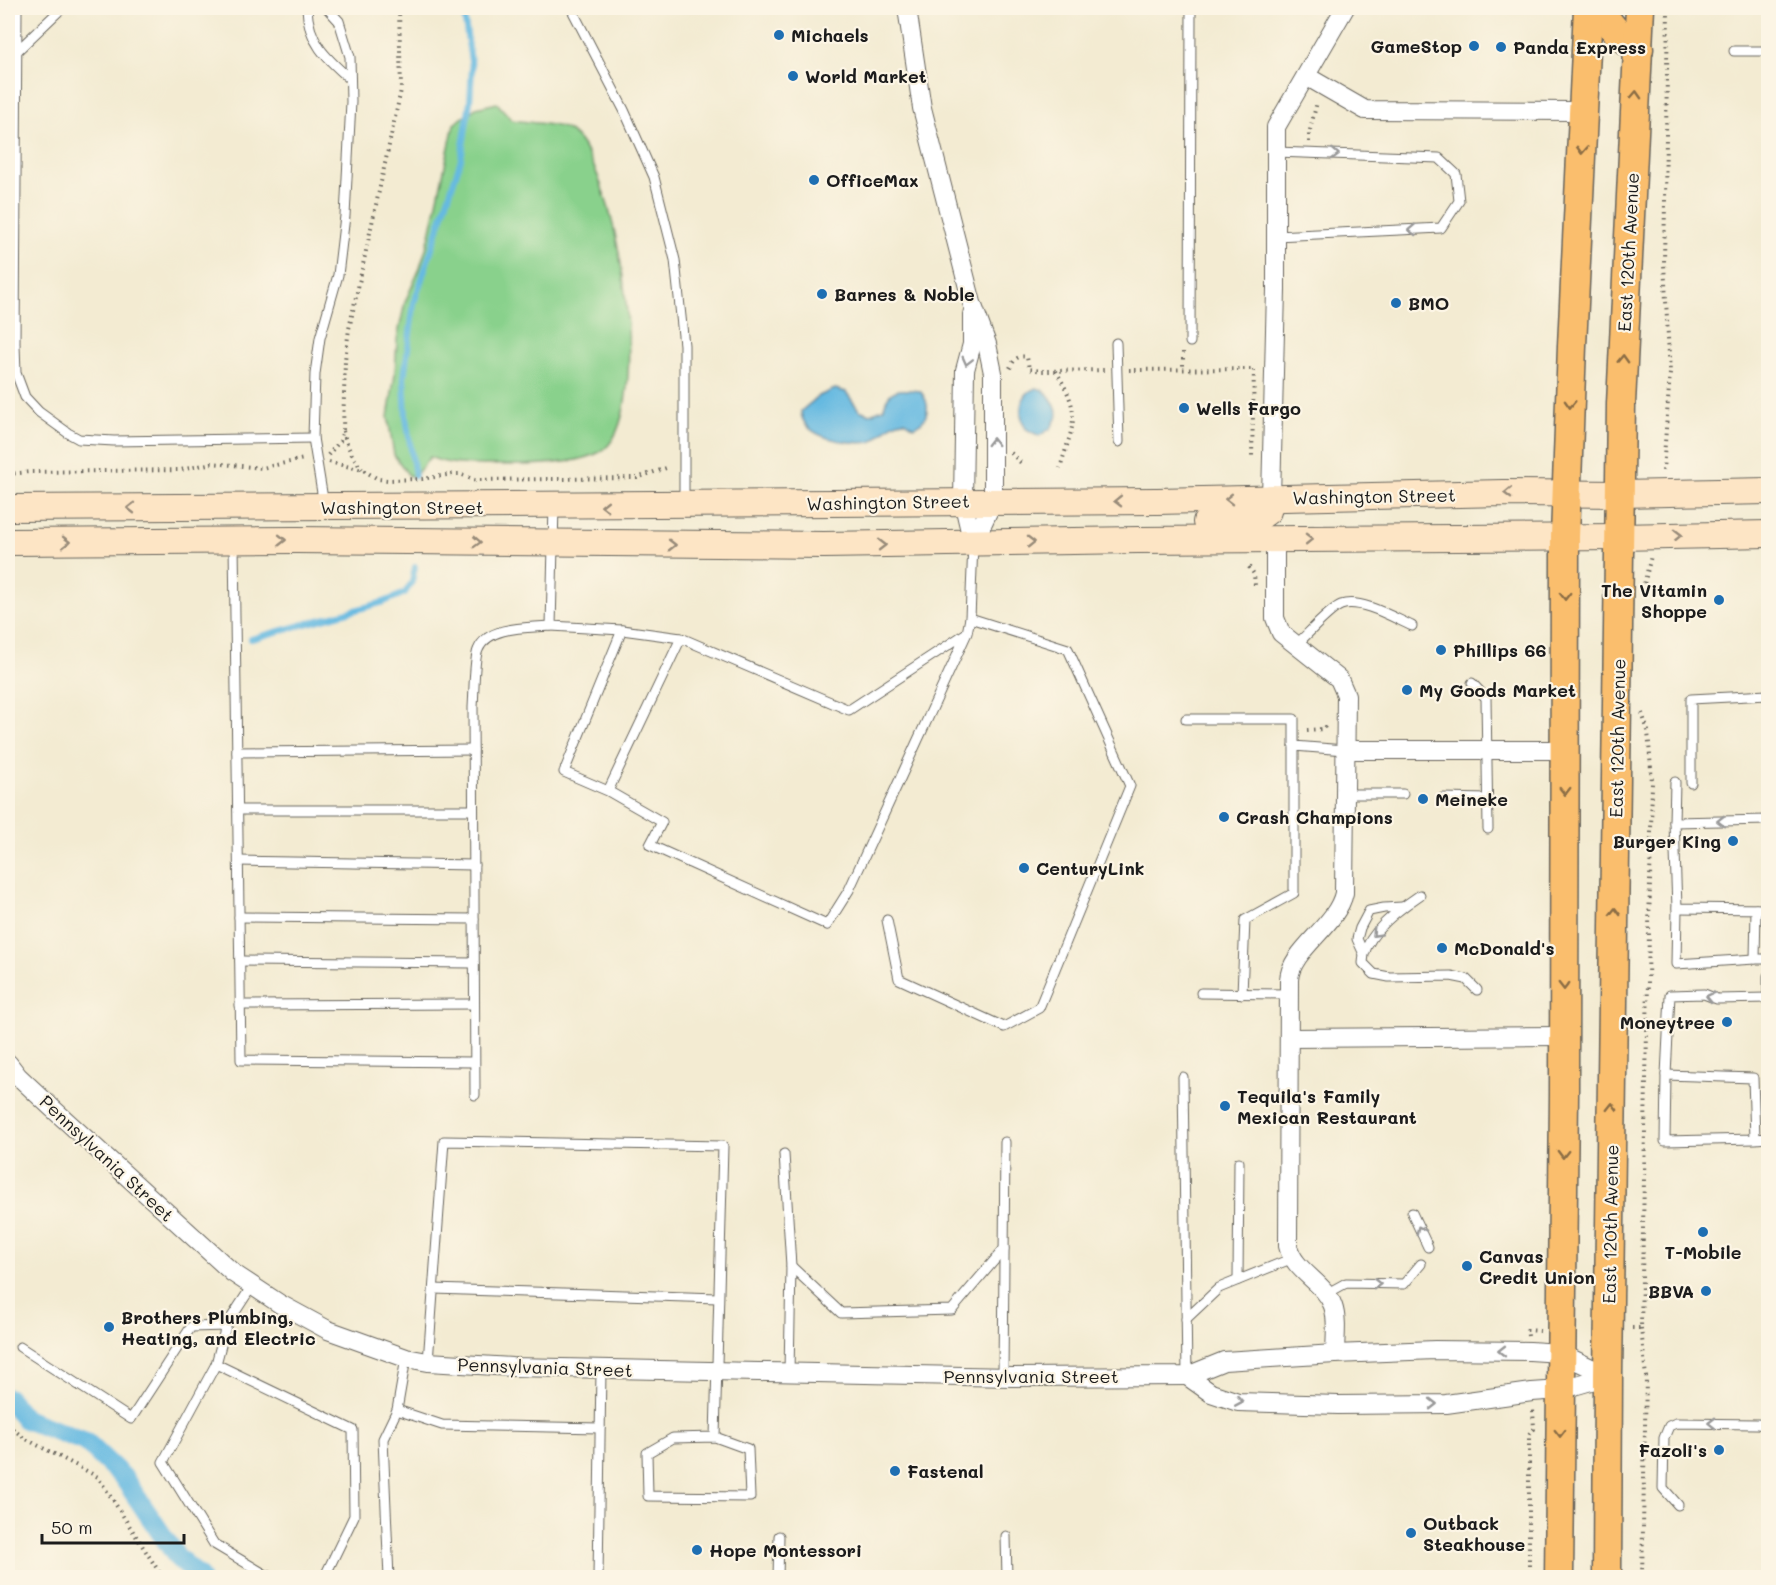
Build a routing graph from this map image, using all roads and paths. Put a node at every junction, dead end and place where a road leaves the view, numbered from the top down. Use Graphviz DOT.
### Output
graph roads {
  1 [pos="17,8"];
  2 [pos="62,8"];
  3 [pos="307,8"];
  4 [pos="327,8"];
  5 [pos="399,8"];
  6 [pos="571,8"];
  7 [pos="907,8"];
  8 [pos="1191,8"];
  9 [pos="1345,8"];
  10 [pos="1588,8"];
  11 [pos="1600,8"];
  12 [pos="1640,8"];
  13 [pos="1639,49"];
  14 [pos="17,51"];
  15 [pos="1734,51"];
  16 [pos="1768,51"];
  17 [pos="1306,76"];
  18 [pos="350,79"];
  19 [pos="1584,111"];
  20 [pos="1276,152"];
  21 [pos="1276,236"];
  22 [pos="972,303"];
  23 [pos="1186,342"];
  24 [pos="1116,343"];
  25 [pos="1183,369"];
  26 [pos="1056,371"];
  27 [pos="343,429"];
  28 [pos="313,438"];
  29 [pos="1119,442"];
  30 [pos="316,455"];
  31 [pos="666,468"];
  32 [pos="1060,468"];
  33 [pos="363,470"];
  34 [pos="8,474"];
  35 [pos="1768,491"];
  36 [pos="1566,492"];
  37 [pos="1620,494"];
  38 [pos="1271,498"];
  39 [pos="963,501"];
  40 [pos="993,501"];
  41 [pos="684,505"];
  42 [pos="554,506"];
  43 [pos="324,507"];
  44 [pos="8,508"];
  45 [pos="1768,534"];
  46 [pos="1565,537"];
  47 [pos="1619,537"];
  48 [pos="1275,539"];
  49 [pos="234,540"];
  50 [pos="1112,540"];
  51 [pos="8,542"];
  52 [pos="554,544"];
  53 [pos="973,544"];
  54 [pos="970,618"];
  55 [pos="551,626"];
  56 [pos="1412,626"];
  57 [pos="622,630"];
  58 [pos="967,633"];
  59 [pos="681,638"];
  60 [pos="1296,645"];
  61 [pos="1472,683"];
  62 [pos="1768,695"];
  63 [pos="1186,719"];
  64 [pos="1294,746"];
  65 [pos="473,750"];
  66 [pos="1345,750"];
  67 [pos="1488,750"];
  68 [pos="1565,750"];
  69 [pos="237,752"];
  70 [pos="1675,782"];
  71 [pos="1691,783"];
  72 [pos="608,791"];
  73 [pos="1345,794"];
  74 [pos="1403,795"];
  75 [pos="1442,798"];
  76 [pos="1488,799"];
  77 [pos="238,810"];
  78 [pos="473,810"];
  79 [pos="1768,820"];
  80 [pos="1674,822"];
  81 [pos="1488,829"];
  82 [pos="238,861"];
  83 [pos="474,865"];
  84 [pos="1420,895"];
  85 [pos="1402,907"];
  86 [pos="1677,908"];
  87 [pos="1756,909"];
  88 [pos="1768,909"];
  89 [pos="239,917"];
  90 [pos="474,919"];
  91 [pos="887,920"];
  92 [pos="1363,952"];
  93 [pos="1755,958"];
  94 [pos="1768,959"];
  95 [pos="240,961"];
  96 [pos="474,963"];
  97 [pos="1768,976"];
  98 [pos="1477,990"];
  99 [pos="1201,993"];
  100 [pos="1242,994"];
  101 [pos="1289,994"];
  102 [pos="1768,998"];
  103 [pos="474,1004"];
  104 [pos="240,1005"];
  105 [pos="1564,1036"];
  106 [pos="1289,1038"];
  107 [pos="474,1062"];
  108 [pos="13,1073"];
  109 [pos="1666,1075"];
  110 [pos="1183,1077"];
  111 [pos="475,1095"];
  112 [pos="1768,1138"];
  113 [pos="1755,1139"];
  114 [pos="1005,1142"];
  115 [pos="784,1154"];
  116 [pos="1239,1162"];
  117 [pos="1412,1213"];
  118 [pos="1428,1247"];
  119 [pos="1004,1249"];
  120 [pos="1293,1258"];
  121 [pos="1421,1264"];
  122 [pos="791,1266"];
  123 [pos="1238,1280"];
  124 [pos="252,1286"];
  125 [pos="434,1289"];
  126 [pos="1326,1294"];
  127 [pos="718,1298"];
  128 [pos="1186,1319"];
  129 [pos="226,1326"];
  130 [pos="1641,1328"];
  131 [pos="21,1347"];
  132 [pos="1560,1353"];
  133 [pos="1335,1354"];
  134 [pos="406,1358"];
  135 [pos="429,1362"];
  136 [pos="216,1364"];
  137 [pos="601,1369"];
  138 [pos="716,1371"];
  139 [pos="789,1372"];
  140 [pos="1003,1376"];
  141 [pos="1187,1376"];
  142 [pos="1608,1376"];
  143 [pos="1560,1390"];
  144 [pos="396,1410"];
  145 [pos="8,1425"];
  146 [pos="600,1428"];
  147 [pos="1768,1429"];
  148 [pos="715,1437"];
  149 [pos="1678,1505"];
  150 [pos="779,1536"];
  151 [pos="1006,1536"];
  152 [pos="164,1578"];
  153 [pos="278,1578"];
  154 [pos="324,1578"];
  155 [pos="389,1578"];
  156 [pos="598,1578"];
  157 [pos="778,1578"];
  158 [pos="1007,1578"];
  159 [pos="1559,1578"];
  160 [pos="1607,1578"];
  161 [pos="1642,1578"];
  1 -- 14 [label="lane"];
  2 -- 14 [label="lane"];
  3 -- 18 [label="lane"];
  4 -- 18 [label="lane"];
  5 -- 27 [label="path"];
  6 -- 41 [label="lane"];
  7 -- 22 [label="street"];
  8 -- 23 [label="lane"];
  9 -- 17 [label="street"];
  10 -- 19 [label="main road"];
  11 -- 13 [label="main road"];
  12 -- 13 [label="main road, East 120th Avenue"];
  37 -- 13 [label="main road, East 120th Avenue, one-way"];
  14 -- 28 [label="lane"];
  15 -- 16 [label="lane"];
  17 -- 19 [label="street"];
  17 -- 20 [label="street"];
  18 -- 28 [label="lane"];
  19 -- 36 [label="main road, one-way"];
  20 -- 21 [label="street"];
  20 -- 21 [label="lane, one-way"];
  21 -- 38 [label="street"];
  22 -- 39 [label="street, one-way"];
  40 -- 22 [label="street, one-way"];
  23 -- 25 [label="path"];
  24 -- 29 [label="lane"];
  26 -- 32 [label="path"];
  27 -- 33 [label="path"];
  27 -- 33 [label="path"];
  28 -- 30 [label="lane"];
  30 -- 34 [label="path"];
  30 -- 43 [label="lane"];
  31 -- 33 [label="path"];
  35 -- 37 [label="main road, Washington Street"];
  36 -- 37 [label="main road, Washington Street"];
  36 -- 38 [label="main road, Washington Street, one-way"];
  36 -- 46 [label="main road"];
  37 -- 47 [label="main road, East 120th Avenue"];
  38 -- 40 [label="main road, Washington Street, one-way"];
  38 -- 50 [label="main road"];
  39 -- 40 [label="main road, Washington Street"];
  39 -- 41 [label="main road, Washington Street"];
  39 -- 53 [label="street"];
  40 -- 53 [label="street"];
  41 -- 42 [label="main road, Washington Street, one-way"];
  42 -- 43 [label="main road, Washington Street"];
  42 -- 52 [label="lane"];
  43 -- 44 [label="main road, Washington Street, one-way"];
  47 -- 45 [label="main road, Washington Street, one-way"];
  46 -- 47 [label="main road, Washington Street"];
  48 -- 46 [label="main road, Washington Street, one-way"];
  46 -- 68 [label="main road, one-way"];
  142 -- 47 [label="main road, East 120th Avenue, one-way"];
  48 -- 50 [label="main road, Washington Street"];
  48 -- 60 [label="street"];
  51 -- 49 [label="main road, Washington Street, one-way"];
  49 -- 52 [label="main road, Washington Street, one-way"];
  49 -- 69 [label="lane"];
  53 -- 50 [label="main road, Washington Street, one-way"];
  52 -- 53 [label="main road, Washington Street, one-way"];
  52 -- 55 [label="lane"];
  53 -- 54 [label="lane"];
  54 -- 58 [label="lane"];
  54 -- 91 [label="lane"];
  55 -- 57 [label="lane"];
  55 -- 65 [label="lane"];
  56 -- 60 [label="lane"];
  57 -- 59 [label="lane"];
  57 -- 72 [label="lane"];
  58 -- 59 [label="lane"];
  58 -- 72 [label="lane"];
  59 -- 72 [label="lane"];
  60 -- 66 [label="street"];
  61 -- 67 [label="lane"];
  62 -- 71 [label="lane"];
  63 -- 64 [label="lane"];
  64 -- 66 [label="lane"];
  64 -- 100 [label="lane"];
  65 -- 69 [label="lane"];
  65 -- 78 [label="lane"];
  66 -- 67 [label="street"];
  66 -- 73 [label="street"];
  67 -- 68 [label="street"];
  67 -- 76 [label="lane"];
  68 -- 105 [label="main road, one-way"];
  69 -- 77 [label="lane"];
  70 -- 80 [label="lane"];
  73 -- 74 [label="lane"];
  73 -- 101 [label="street"];
  75 -- 76 [label="lane"];
  76 -- 81 [label="lane"];
  77 -- 78 [label="lane"];
  77 -- 82 [label="lane"];
  78 -- 83 [label="lane"];
  79 -- 80 [label="lane, one-way"];
  80 -- 86 [label="lane"];
  82 -- 83 [label="lane"];
  82 -- 89 [label="lane"];
  83 -- 90 [label="lane"];
  84 -- 85 [label="lane"];
  85 -- 92 [label="lane, one-way"];
  85 -- 92 [label="lane"];
  86 -- 87 [label="lane"];
  86 -- 93 [label="lane"];
  87 -- 88 [label="lane"];
  87 -- 93 [label="lane"];
  89 -- 90 [label="lane"];
  89 -- 95 [label="lane"];
  90 -- 96 [label="lane"];
  92 -- 98 [label="lane"];
  93 -- 94 [label="lane"];
  95 -- 96 [label="lane"];
  95 -- 104 [label="lane"];
  96 -- 103 [label="lane"];
  97 -- 102 [label="lane"];
  99 -- 100 [label="lane"];
  100 -- 101 [label="lane"];
  101 -- 106 [label="street"];
  102 -- 109 [label="lane, one-way"];
  103 -- 104 [label="lane"];
  103 -- 107 [label="lane"];
  104 -- 107 [label="lane"];
  105 -- 106 [label="street"];
  105 -- 132 [label="main road, one-way"];
  106 -- 120 [label="street"];
  107 -- 111 [label="lane"];
  108 -- 124 [label="street, Pennsylvania Street"];
  109 -- 113 [label="lane"];
  109 -- 113 [label="lane"];
  110 -- 128 [label="lane"];
  112 -- 113 [label="lane"];
  114 -- 119 [label="lane"];
  115 -- 122 [label="lane"];
  116 -- 123 [label="lane"];
  118 -- 117 [label="lane, one-way"];
  119 -- 122 [label="lane"];
  119 -- 140 [label="lane"];
  120 -- 123 [label="lane"];
  120 -- 126 [label="street"];
  126 -- 121 [label="lane, one-way"];
  122 -- 139 [label="lane"];
  123 -- 128 [label="lane"];
  124 -- 129 [label="lane"];
  124 -- 134 [label="street, Pennsylvania Street"];
  125 -- 127 [label="lane"];
  125 -- 127 [label="lane"];
  125 -- 135 [label="lane"];
  126 -- 133 [label="street"];
  127 -- 138 [label="lane"];
  128 -- 141 [label="lane"];
  129 -- 131 [label="lane"];
  129 -- 136 [label="lane"];
  130 -- 161 [label="path"];
  132 -- 133 [label="street, Pennsylvania Street, one-way"];
  132 -- 142 [label="street, Pennsylvania Street"];
  132 -- 143 [label="main road"];
  133 -- 141 [label="street, Pennsylvania Street"];
  134 -- 135 [label="street, Pennsylvania Street"];
  134 -- 144 [label="lane"];
  135 -- 137 [label="street, Pennsylvania Street"];
  136 -- 153 [label="lane"];
  136 -- 154 [label="lane"];
  137 -- 138 [label="street, Pennsylvania Street"];
  137 -- 146 [label="lane"];
  138 -- 139 [label="street, Pennsylvania Street"];
  138 -- 148 [label="lane"];
  139 -- 140 [label="street, Pennsylvania Street"];
  140 -- 141 [label="street, Pennsylvania Street"];
  141 -- 143 [label="street, one-way"];
  142 -- 143 [label="street"];
  142 -- 160 [label="main road, East 120th Avenue"];
  143 -- 159 [label="main road, one-way"];
  144 -- 146 [label="lane"];
  144 -- 155 [label="lane"];
  145 -- 152 [label="path"];
  146 -- 156 [label="lane"];
  147 -- 149 [label="lane, one-way"];
  148 -- 148 [label="lane"];
  150 -- 157 [label="lane"];
  151 -- 158 [label="lane"];
}
